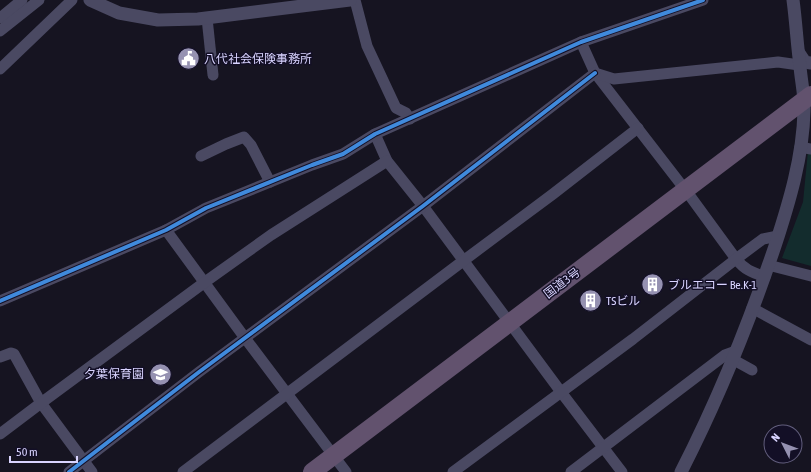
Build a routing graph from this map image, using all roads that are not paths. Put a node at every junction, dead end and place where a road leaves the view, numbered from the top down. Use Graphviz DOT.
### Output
graph roads {
  1 [pos="22,0"];
  2 [pos="39,0"];
  3 [pos="72,0"];
  4 [pos="90,0"];
  5 [pos="350,0"];
  6 [pos="355,0"];
  7 [pos="703,0"];
  8 [pos="793,0"];
  9 [pos="0,18"];
  10 [pos="207,18"];
  11 [pos="0,32"];
  12 [pos="581,42"];
  13 [pos="803,61"];
  14 [pos="0,69"];
  15 [pos="595,73"];
  16 [pos="213,75"];
  17 [pos="811,76"];
  18 [pos="807,103"];
  19 [pos="410,119"];
  20 [pos="638,128"];
  21 [pos="375,134"];
  22 [pos="806,148"];
  23 [pos="201,156"];
  24 [pos="387,161"];
  25 [pos="270,182"];
  26 [pos="687,193"];
  27 [pos="423,206"];
  28 [pos="166,230"];
  29 [pos="778,236"];
  30 [pos="736,259"];
  31 [pos="463,260"];
  32 [pos="766,271"];
  33 [pos="811,276"];
  34 [pos="204,282"];
  35 [pos="0,301"];
  36 [pos="752,308"];
  37 [pos="513,326"];
  38 [pos="245,338"];
  39 [pos="811,339"];
  40 [pos="734,355"];
  41 [pos="0,358"];
  42 [pos="752,370"];
  43 [pos="561,392"];
  44 [pos="287,394"];
  45 [pos="41,403"];
  46 [pos="0,434"];
  47 [pos="603,446"];
  48 [pos="84,461"];
  49 [pos="337,466"];
  50 [pos="69,472"];
  51 [pos="92,472"];
  52 [pos="183,472"];
  53 [pos="312,472"];
  54 [pos="453,472"];
  55 [pos="570,472"];
  56 [pos="622,472"];
  57 [pos="681,472"];
  1 -- 9 [label="street"];
  2 -- 11 [label="street"];
  3 -- 14 [label="street"];
  4 -- 10 [label="street"];
  5 -- 10 [label="street"];
  6 -- 19 [label="street"];
  7 -- 12 [label="street"];
  8 -- 13 [label="street"];
  10 -- 16 [label="street"];
  12 -- 15 [label="street"];
  12 -- 19 [label="street"];
  13 -- 15 [label="street"];
  13 -- 17 [label="street"];
  13 -- 18 [label="street"];
  15 -- 20 [label="street"];
  15 -- 27 [label="street"];
  18 -- 22 [label="street"];
  18 -- 26 [label="highway, 国道3号"];
  19 -- 21 [label="street"];
  20 -- 26 [label="street"];
  20 -- 31 [label="street"];
  21 -- 24 [label="street"];
  21 -- 25 [label="street"];
  22 -- 29 [label="street"];
  23 -- 25 [label="street"];
  24 -- 27 [label="street"];
  24 -- 34 [label="street"];
  25 -- 28 [label="street"];
  26 -- 30 [label="street"];
  26 -- 37 [label="highway, 国道3号"];
  27 -- 31 [label="street"];
  27 -- 38 [label="street"];
  28 -- 34 [label="street"];
  28 -- 35 [label="street"];
  29 -- 30 [label="street"];
  29 -- 32 [label="street"];
  30 -- 32 [label="street"];
  30 -- 43 [label="street"];
  31 -- 37 [label="street"];
  31 -- 44 [label="street"];
  32 -- 33 [label="street"];
  32 -- 36 [label="street"];
  34 -- 38 [label="street"];
  34 -- 45 [label="street"];
  36 -- 39 [label="street"];
  36 -- 40 [label="street"];
  37 -- 43 [label="street"];
  37 -- 49 [label="highway, 国道3号"];
  38 -- 44 [label="street"];
  38 -- 48 [label="street"];
  40 -- 42 [label="street"];
  40 -- 47 [label="street"];
  40 -- 57 [label="street"];
  41 -- 45 [label="street"];
  43 -- 47 [label="street"];
  43 -- 54 [label="street"];
  44 -- 49 [label="street"];
  44 -- 52 [label="street"];
  45 -- 46 [label="street"];
  45 -- 48 [label="street"];
  47 -- 55 [label="street"];
  47 -- 56 [label="street"];
  48 -- 50 [label="street"];
  48 -- 51 [label="street"];
  49 -- 53 [label="highway, 国道3号"];
}
